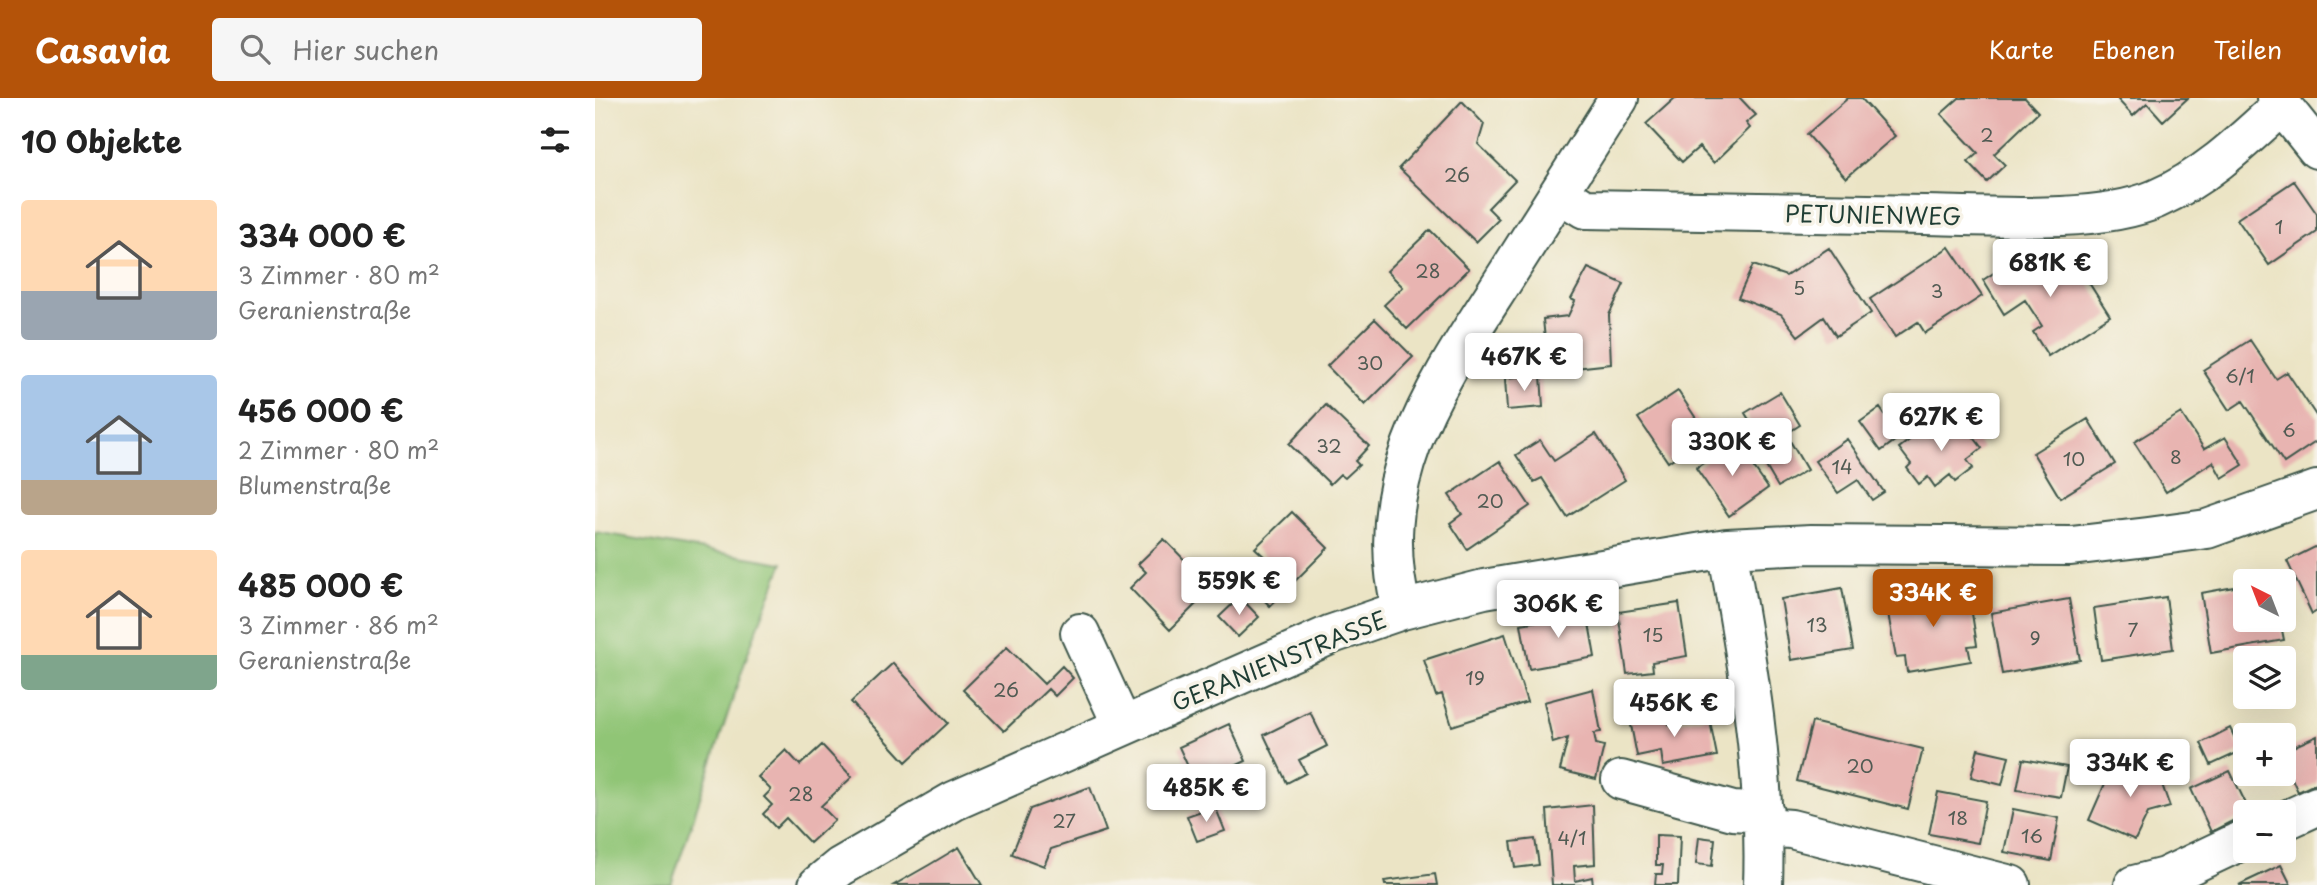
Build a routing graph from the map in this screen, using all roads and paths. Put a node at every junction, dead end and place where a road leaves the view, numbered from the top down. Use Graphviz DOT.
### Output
graph roads {
  1 [pos="1619,98"];
  2 [pos="2279,101"];
  3 [pos="2317,149"];
  4 [pos="1559,193"];
  5 [pos="2317,490"];
  6 [pos="1727,548"];
  7 [pos="1402,610"];
  8 [pos="1080,633"];
  9 [pos="1122,725"];
  10 [pos="1621,780"];
  11 [pos="2317,806"];
  12 [pos="2296,816"];
  13 [pos="1764,820"];
  14 [pos="2233,845"];
  15 [pos="818,885"];
  16 [pos="1763,885"];
  17 [pos="2011,885"];
  18 [pos="2134,885"];
  1 -- 4 [label="street"];
  2 -- 3 [label="street"];
  2 -- 4 [label="street, PETUNIENWEG"];
  4 -- 7 [label="street"];
  5 -- 6 [label="street, GERANIENSTRASSE"];
  6 -- 7 [label="street, GERANIENSTRASSE"];
  6 -- 13 [label="street"];
  7 -- 9 [label="street, GERANIENSTRASSE"];
  8 -- 9 [label="street"];
  9 -- 15 [label="street, GERANIENSTRASSE"];
  10 -- 13 [label="street"];
  11 -- 12 [label="street"];
  13 -- 16 [label="street"];
  13 -- 17 [label="street"];
  14 -- 18 [label="street"];
}
